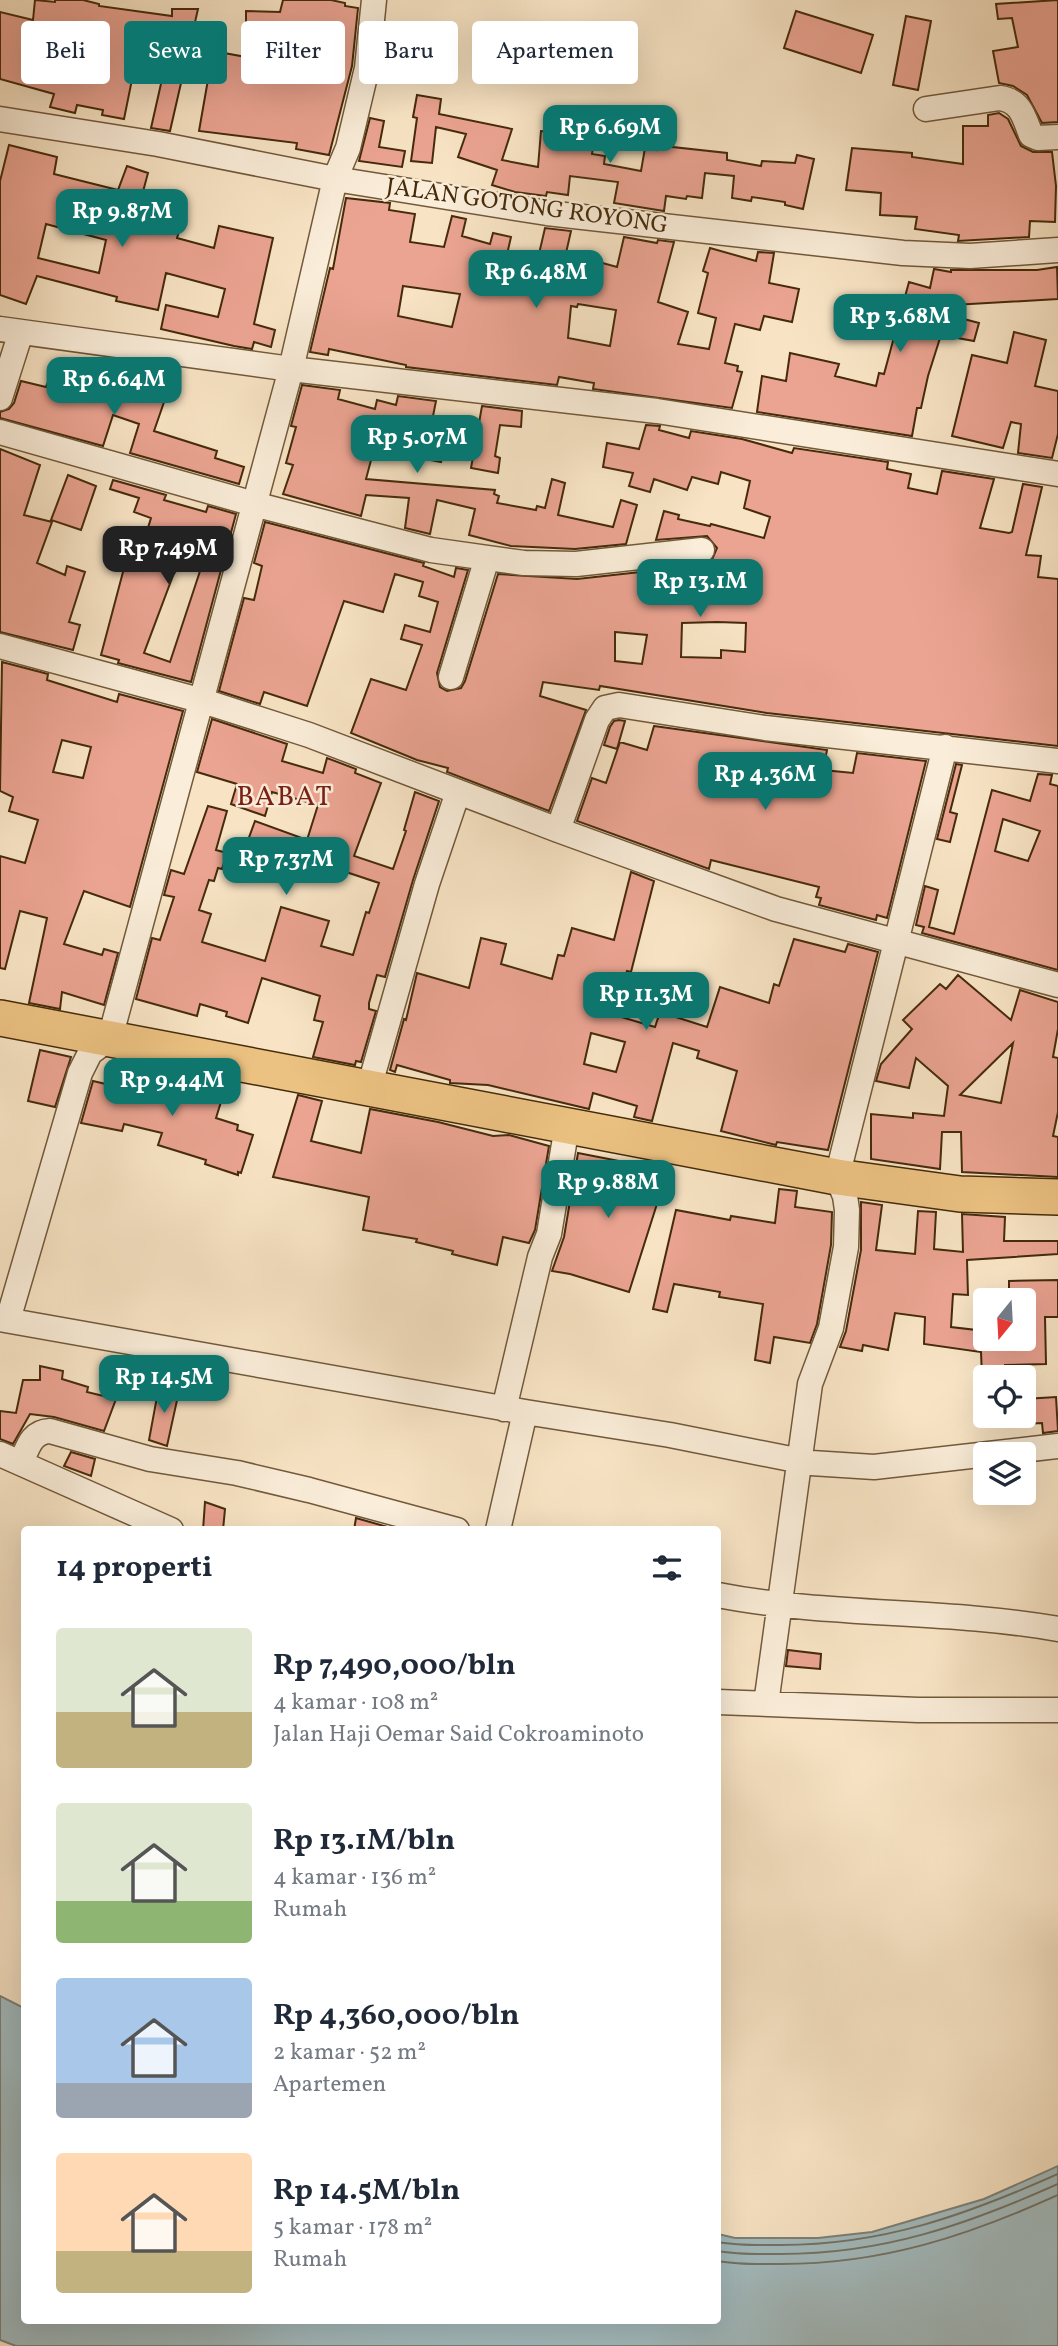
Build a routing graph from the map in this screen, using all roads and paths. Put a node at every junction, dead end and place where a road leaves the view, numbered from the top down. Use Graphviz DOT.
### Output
graph roads {
  1 [pos="374,0"];
  2 [pos="926,109"];
  3 [pos="0,120"];
  4 [pos="1058,137"];
  5 [pos="335,179"];
  6 [pos="1058,250"];
  7 [pos="11,331"];
  8 [pos="291,369"];
  9 [pos="0,398"];
  10 [pos="0,432"];
  11 [pos="1058,474"];
  12 [pos="254,504"];
  13 [pos="702,550"];
  14 [pos="487,558"];
  15 [pos="0,646"];
  16 [pos="452,677"];
  17 [pos="203,701"];
  18 [pos="945,747"];
  19 [pos="1058,761"];
  20 [pos="458,792"];
  21 [pos="558,830"];
  22 [pos="897,941"];
  23 [pos="1058,985"];
  24 [pos="0,1018"];
  25 [pos="110,1038"];
  26 [pos="369,1088"];
  27 [pos="567,1126"];
  28 [pos="837,1177"];
  29 [pos="1058,1197"];
  30 [pos="4,1320"];
  31 [pos="514,1410"];
  32 [pos="1058,1446"];
  33 [pos="11,1459"];
  34 [pos="800,1460"];
  35 [pos="162,1526"];
  36 [pos="442,1526"];
  37 [pos="499,1526"];
  38 [pos="721,1596"];
  39 [pos="780,1606"];
  40 [pos="1058,1629"];
  41 [pos="721,1702"];
  42 [pos="766,1704"];
  43 [pos="1058,1710"];
  1 -- 5 [label="street"];
  2 -- 4 [label="street"];
  3 -- 5 [label="street, JALAN GOTONG ROYONG"];
  5 -- 6 [label="street, JALAN GOTONG ROYONG"];
  5 -- 8 [label="street"];
  7 -- 8 [label="street"];
  7 -- 9 [label="street"];
  8 -- 11 [label="street"];
  8 -- 12 [label="street"];
  10 -- 12 [label="street"];
  12 -- 14 [label="street"];
  12 -- 17 [label="street"];
  13 -- 14 [label="street"];
  14 -- 16 [label="street"];
  15 -- 17 [label="street"];
  17 -- 20 [label="street"];
  17 -- 25 [label="street"];
  18 -- 19 [label="street"];
  18 -- 21 [label="street"];
  18 -- 22 [label="street"];
  20 -- 21 [label="street"];
  20 -- 26 [label="street"];
  21 -- 22 [label="street"];
  22 -- 23 [label="street"];
  22 -- 28 [label="street"];
  24 -- 25 [label="highway"];
  25 -- 26 [label="highway"];
  25 -- 30 [label="street"];
  26 -- 27 [label="highway"];
  27 -- 28 [label="highway"];
  27 -- 31 [label="street"];
  28 -- 29 [label="highway"];
  28 -- 34 [label="street"];
  30 -- 31 [label="street"];
  31 -- 34 [label="street"];
  31 -- 37 [label="street"];
  32 -- 34 [label="street"];
  33 -- 35 [label="street"];
  33 -- 36 [label="street"];
  34 -- 39 [label="street"];
  38 -- 39 [label="street"];
  39 -- 40 [label="street"];
  39 -- 42 [label="street"];
  41 -- 42 [label="street"];
  42 -- 43 [label="street"];
}
